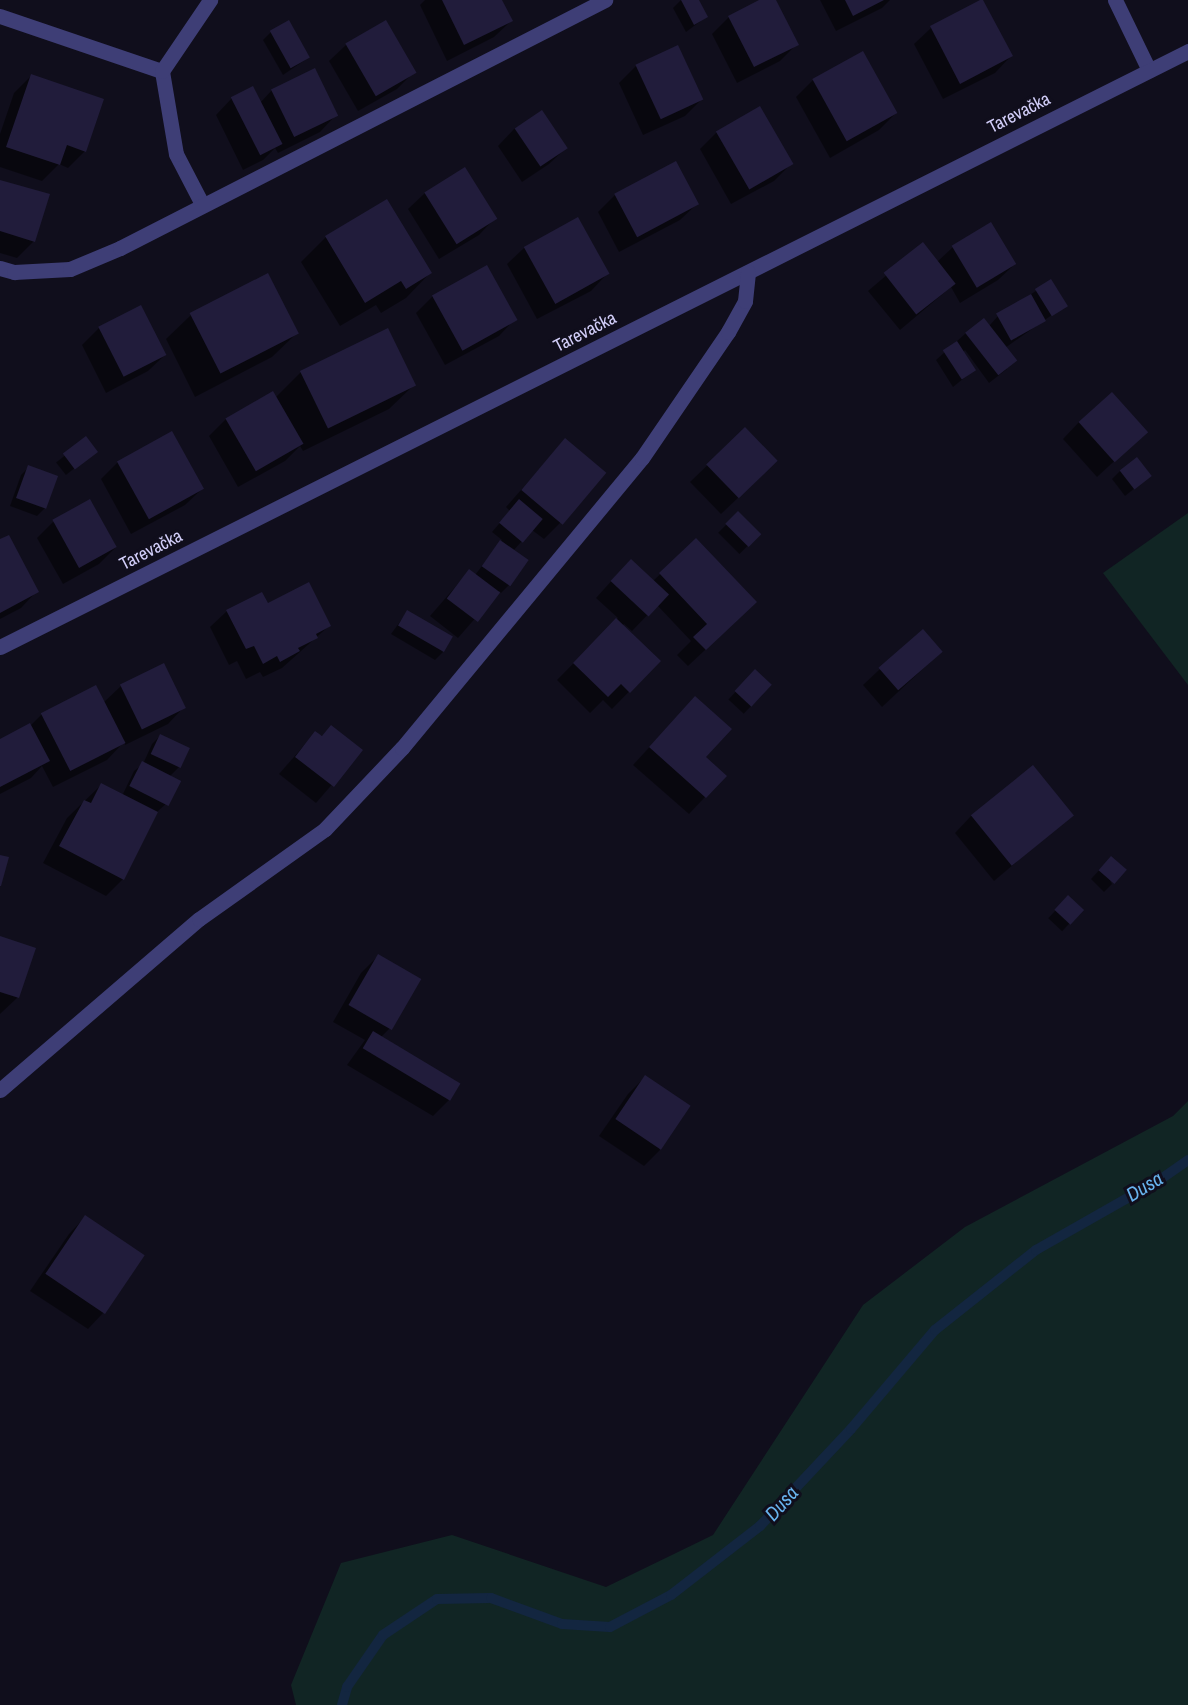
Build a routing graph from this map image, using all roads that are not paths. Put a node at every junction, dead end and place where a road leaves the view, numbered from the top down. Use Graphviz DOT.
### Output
graph roads {
  1 [pos="210,0"];
  2 [pos="605,0"];
  3 [pos="1115,0"];
  4 [pos="0,16"];
  5 [pos="1188,51"];
  6 [pos="1149,70"];
  7 [pos="162,71"];
  8 [pos="202,204"];
  9 [pos="0,268"];
  10 [pos="748,272"];
  11 [pos="0,647"];
  12 [pos="0,1090"];
  1 -- 7 [label="street"];
  2 -- 8 [label="street"];
  3 -- 6 [label="street"];
  4 -- 7 [label="street"];
  5 -- 6 [label="street, Tarevačka"];
  6 -- 10 [label="street, Tarevačka"];
  7 -- 8 [label="street"];
  8 -- 9 [label="street"];
  10 -- 11 [label="street, Tarevačka"];
  10 -- 12 [label="street"];
}
